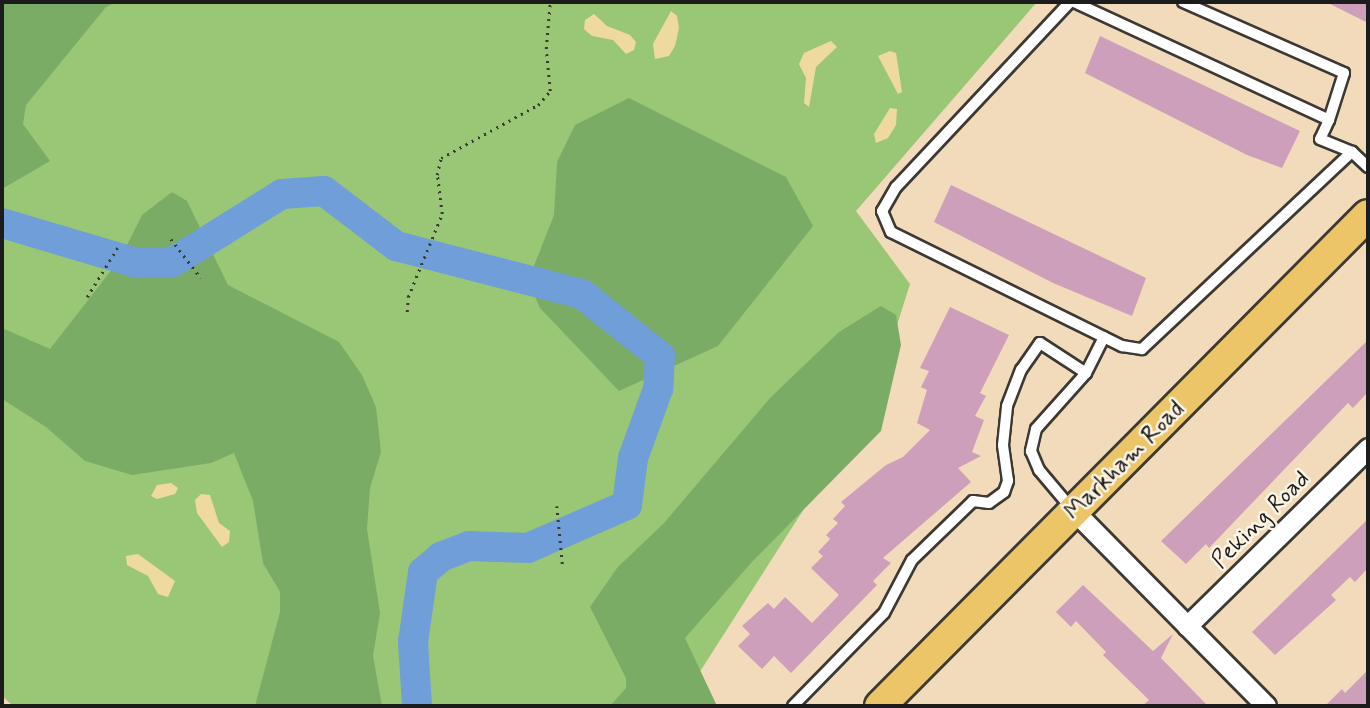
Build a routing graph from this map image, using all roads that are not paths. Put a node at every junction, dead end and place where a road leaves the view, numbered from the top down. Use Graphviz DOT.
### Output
graph roads {
  1 [pos="1072,2"];
  2 [pos="1183,2"];
  3 [pos="1329,120"];
  4 [pos="1352,152"];
  5 [pos="1368,167"];
  6 [pos="1368,215"];
  7 [pos="1104,337"];
  8 [pos="1086,373"];
  9 [pos="1368,448"];
  10 [pos="1075,512"];
  11 [pos="1187,626"];
  12 [pos="793,706"];
  13 [pos="880,706"];
  14 [pos="1266,706"];
  1 -- 3 [label="lane"];
  1 -- 7 [label="lane"];
  2 -- 3 [label="lane"];
  3 -- 4 [label="lane"];
  4 -- 5 [label="lane"];
  4 -- 7 [label="lane"];
  6 -- 10 [label="main road, Markham Road"];
  7 -- 8 [label="lane"];
  8 -- 10 [label="lane"];
  8 -- 12 [label="lane"];
  9 -- 11 [label="street, Peking Road"];
  10 -- 11 [label="street"];
  10 -- 13 [label="main road, Markham Road"];
  11 -- 14 [label="street"];
}
